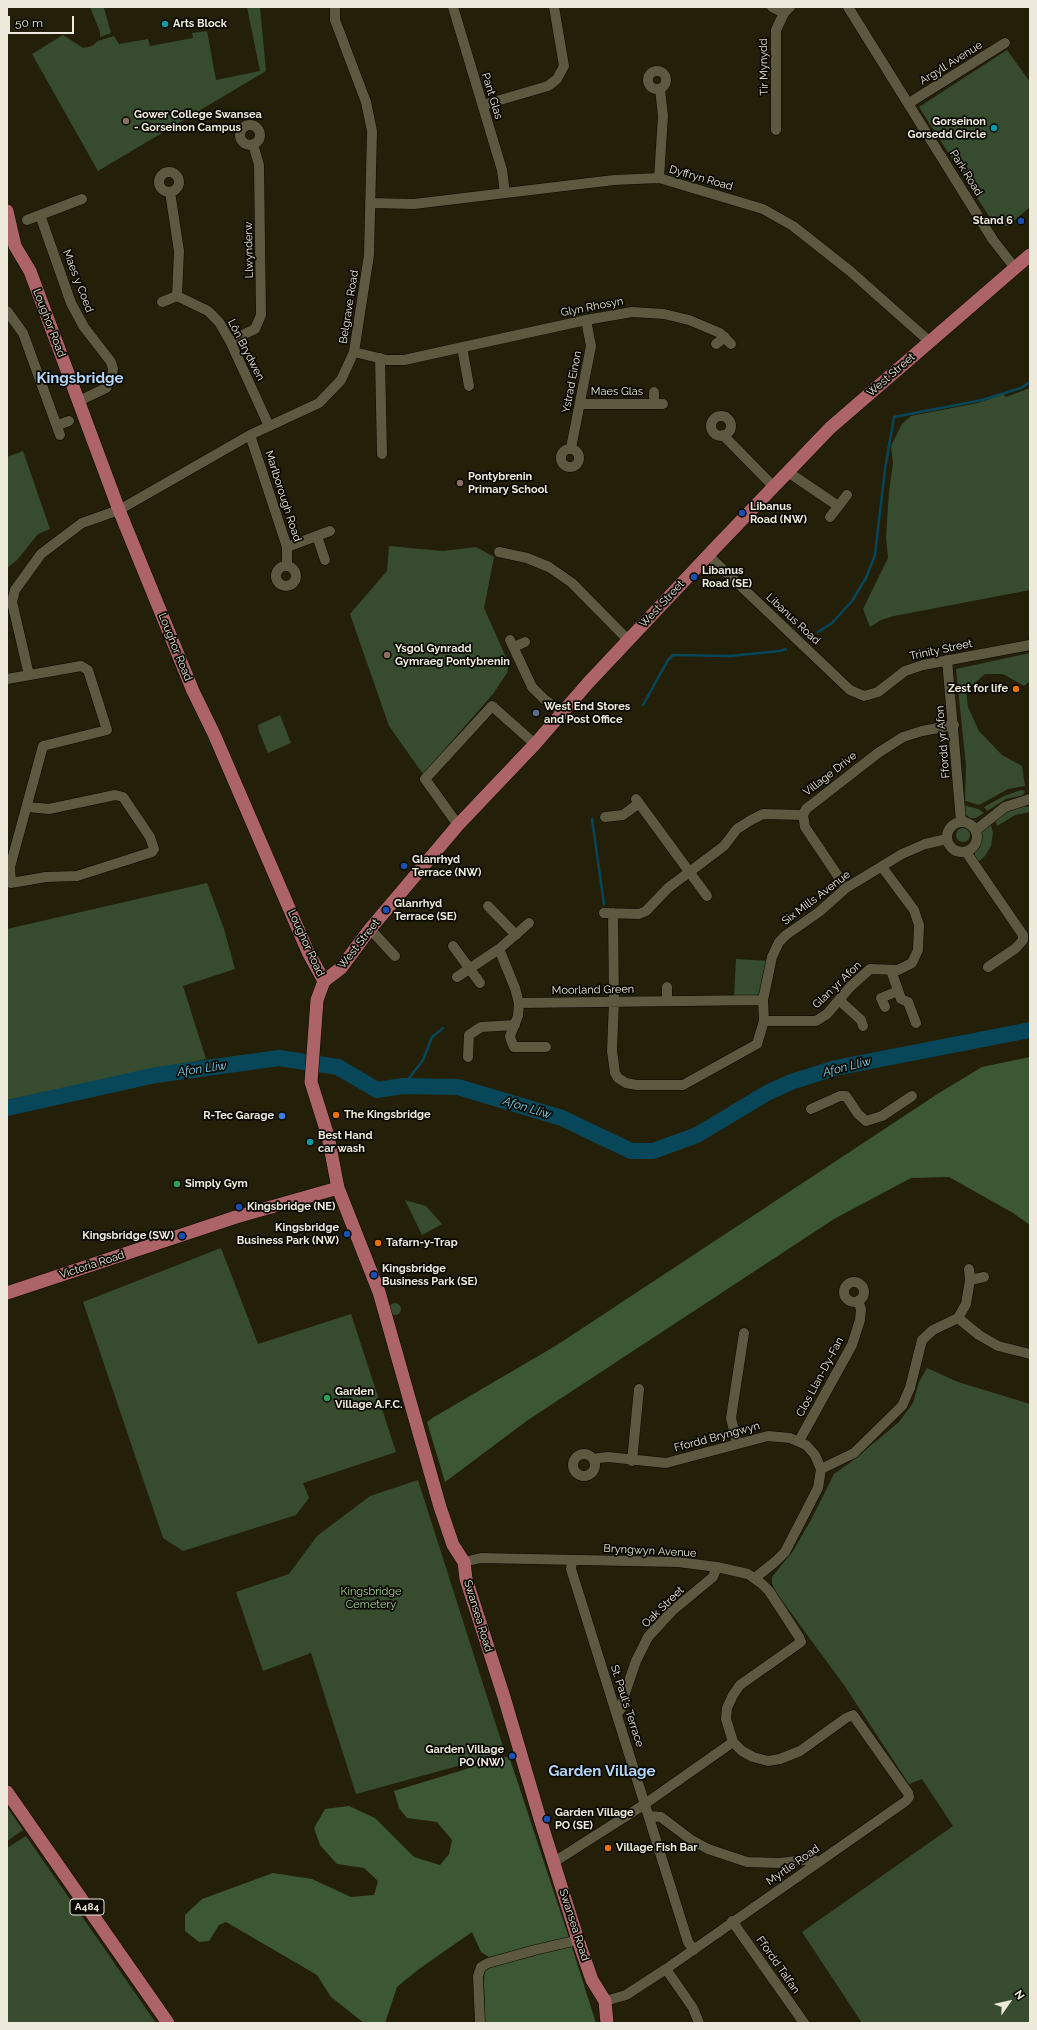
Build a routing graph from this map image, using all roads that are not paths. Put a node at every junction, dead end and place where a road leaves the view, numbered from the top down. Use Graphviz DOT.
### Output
graph roads {
  1 [pos="335,7"];
  2 [pos="452,7"];
  3 [pos="554,7"];
  4 [pos="772,7"];
  5 [pos="848,7"];
  6 [pos="787,10"];
  7 [pos="1005,43"];
  8 [pos="660,89"];
  9 [pos="909,103"];
  10 [pos="483,105"];
  11 [pos="776,130"];
  12 [pos="253,144"];
  13 [pos="659,178"];
  14 [pos="170,192"];
  15 [pos="505,193"];
  16 [pos="82,199"];
  17 [pos="370,203"];
  18 [pos="7,211"];
  19 [pos="40,215"];
  20 [pos="27,220"];
  21 [pos="11,248"];
  22 [pos="1030,255"];
  23 [pos="1015,268"];
  24 [pos="177,296"];
  25 [pos="162,302"];
  26 [pos="7,311"];
  27 [pos="586,320"];
  28 [pos="230,341"];
  29 [pos="930,342"];
  30 [pos="716,344"];
  31 [pos="462,347"];
  32 [pos="354,352"];
  33 [pos="380,358"];
  34 [pos="469,386"];
  35 [pos="654,392"];
  36 [pos="79,401"];
  37 [pos="580,404"];
  38 [pos="68,421"];
  39 [pos="58,425"];
  40 [pos="269,426"];
  41 [pos="60,435"];
  42 [pos="250,435"];
  43 [pos="723,435"];
  44 [pos="571,448"];
  45 [pos="382,454"];
  46 [pos="788,472"];
  47 [pos="774,487"];
  48 [pos="847,495"];
  49 [pos="838,506"];
  50 [pos="119,510"];
  51 [pos="830,517"];
  52 [pos="330,531"];
  53 [pos="316,536"];
  54 [pos="287,547"];
  55 [pos="500,552"];
  56 [pos="708,555"];
  57 [pos="325,560"];
  58 [pos="287,566"];
  59 [pos="628,640"];
  60 [pos="525,642"];
  61 [pos="1030,645"];
  62 [pos="947,660"];
  63 [pos="29,675"];
  64 [pos="7,679"];
  65 [pos="864,696"];
  66 [pos="563,713"];
  67 [pos="954,724"];
  68 [pos="535,744"];
  69 [pos="1030,799"];
  70 [pos="28,808"];
  71 [pos="803,815"];
  72 [pos="605,817"];
  73 [pos="961,821"];
  74 [pos="458,824"];
  75 [pos="976,830"];
  76 [pos="947,839"];
  77 [pos="966,852"];
  78 [pos="882,867"];
  79 [pos="690,873"];
  80 [pos="846,888"];
  81 [pos="707,896"];
  82 [pos="488,906"];
  83 [pos="529,923"];
  84 [pos="370,929"];
  85 [pos="516,935"];
  86 [pos="453,946"];
  87 [pos="499,949"];
  88 [pos="395,956"];
  89 [pos="988,968"];
  90 [pos="470,969"];
  91 [pos="891,970"];
  92 [pos="458,978"];
  93 [pos="324,981"];
  94 [pos="480,983"];
  95 [pos="667,987"];
  96 [pos="898,991"];
  97 [pos="763,1000"];
  98 [pos="839,1000"];
  99 [pos="614,1001"];
  100 [pos="667,1001"];
  101 [pos="518,1003"];
  102 [pos="885,1007"];
  103 [pos="764,1021"];
  104 [pos="916,1024"];
  105 [pos="515,1025"];
  106 [pos="863,1026"];
  107 [pos="546,1048"];
  108 [pos="468,1057"];
  109 [pos="912,1096"];
  110 [pos="812,1109"];
  111 [pos="338,1188"];
  112 [pos="969,1268"];
  113 [pos="984,1278"];
  114 [pos="970,1280"];
  115 [pos="7,1293"];
  116 [pos="858,1301"];
  117 [pos="958,1318"];
  118 [pos="744,1333"];
  119 [pos="1028,1356"];
  120 [pos="639,1389"];
  121 [pos="799,1441"];
  122 [pos="737,1444"];
  123 [pos="594,1460"];
  124 [pos="632,1461"];
  125 [pos="821,1469"];
  126 [pos="572,1560"];
  127 [pos="464,1562"];
  128 [pos="717,1567"];
  129 [pos="755,1578"];
  130 [pos="617,1714"];
  131 [pos="734,1742"];
  132 [pos="7,1792"];
  133 [pos="646,1803"];
  134 [pos="650,1816"];
  135 [pos="554,1862"];
  136 [pos="818,1862"];
  137 [pos="732,1921"];
  138 [pos="578,1940"];
  139 [pos="694,1950"];
  140 [pos="666,1970"];
  141 [pos="604,2001"];
  142 [pos="168,2023"];
  143 [pos="480,2023"];
  144 [pos="607,2023"];
  145 [pos="699,2023"];
  146 [pos="804,2023"];
  1 -- 17 [label="street, Belgrave Road"];
  2 -- 10 [label="street, Pant Glas"];
  3 -- 10 [label="street"];
  4 -- 6 [label="street"];
  5 -- 9 [label="street, Park Road"];
  6 -- 11 [label="street, Tir Mynydd"];
  7 -- 9 [label="street, Argyll Avenue"];
  8 -- 13 [label="street"];
  9 -- 23 [label="street, Park Road"];
  10 -- 15 [label="street, Pant Glas"];
  12 -- 28 [label="street, Llwynderw"];
  13 -- 15 [label="street, Dyffryn Road"];
  13 -- 29 [label="street, Dyffryn Road"];
  14 -- 24 [label="street"];
  15 -- 17 [label="street, Dyffryn Road"];
  16 -- 19 [label="street"];
  17 -- 32 [label="street, Belgrave Road"];
  18 -- 21 [label="main road, Loughor Road"];
  19 -- 20 [label="street"];
  19 -- 36 [label="street, Maes y Coed"];
  21 -- 36 [label="main road, Loughor Road"];
  22 -- 23 [label="main road, West Street"];
  23 -- 29 [label="main road, West Street"];
  24 -- 25 [label="street"];
  24 -- 28 [label="street, Lôn Brydwen"];
  26 -- 39 [label="street"];
  27 -- 30 [label="street, Glyn Rhosyn"];
  27 -- 31 [label="street, Glyn Rhosyn"];
  27 -- 37 [label="street, Ystrad Einon"];
  28 -- 40 [label="street, Lôn Brydwen"];
  29 -- 46 [label="main road, West Street"];
  31 -- 33 [label="street, Glyn Rhosyn"];
  31 -- 34 [label="street"];
  32 -- 33 [label="street, Glyn Rhosyn"];
  32 -- 40 [label="street, Belgrave Road"];
  33 -- 45 [label="street"];
  35 -- 37 [label="street, Maes Glas"];
  36 -- 50 [label="main road, Loughor Road"];
  37 -- 44 [label="street, Ystrad Einon"];
  38 -- 39 [label="street"];
  39 -- 41 [label="street"];
  40 -- 42 [label="street, Belgrave Road"];
  42 -- 50 [label="street, Belgrave Road"];
  42 -- 54 [label="street, Marlborough Road"];
  43 -- 47 [label="street"];
  46 -- 47 [label="main road, West Street"];
  46 -- 49 [label="street"];
  47 -- 56 [label="main road, West Street"];
  48 -- 49 [label="street"];
  49 -- 51 [label="street"];
  50 -- 63 [label="street, Belgrave Road"];
  50 -- 93 [label="main road, Loughor Road"];
  52 -- 53 [label="street"];
  53 -- 54 [label="street"];
  53 -- 57 [label="street"];
  54 -- 58 [label="street, Marlborough Road"];
  55 -- 59 [label="street"];
  56 -- 59 [label="main road, West Street"];
  56 -- 65 [label="street, Libanus Road"];
  59 -- 66 [label="main road, West Street"];
  60 -- 66 [label="street"];
  61 -- 62 [label="street, Trinity Street"];
  62 -- 65 [label="street, Trinity Street"];
  62 -- 67 [label="street, Ffordd yr Afon"];
  63 -- 64 [label="street"];
  63 -- 70 [label="street"];
  66 -- 68 [label="main road, West Street"];
  67 -- 71 [label="street, Village Drive"];
  67 -- 73 [label="street, Ffordd yr Afon"];
  68 -- 74 [label="main road, West Street"];
  68 -- 74 [label="street"];
  69 -- 75 [label="street"];
  70 -- 70 [label="street"];
  71 -- 79 [label="street"];
  71 -- 80 [label="street"];
  72 -- 79 [label="street"];
  73 -- 75 [label="street"];
  73 -- 76 [label="street"];
  74 -- 84 [label="main road, West Street"];
  75 -- 77 [label="street"];
  76 -- 77 [label="street"];
  76 -- 78 [label="street, Six Mills Avenue"];
  77 -- 89 [label="street"];
  78 -- 80 [label="street, Six Mills Avenue"];
  78 -- 91 [label="street, Glan yr Afon"];
  79 -- 81 [label="street"];
  79 -- 99 [label="street, Six Mills Avenue"];
  80 -- 97 [label="street, Six Mills Avenue"];
  82 -- 85 [label="street"];
  83 -- 85 [label="street"];
  84 -- 88 [label="street"];
  84 -- 93 [label="main road, West Street"];
  85 -- 87 [label="street"];
  86 -- 90 [label="street"];
  87 -- 90 [label="street"];
  87 -- 101 [label="street"];
  90 -- 92 [label="street"];
  90 -- 94 [label="street"];
  91 -- 96 [label="street"];
  91 -- 98 [label="street, Glan yr Afon"];
  93 -- 111 [label="main road, Loughor Road"];
  95 -- 100 [label="street"];
  96 -- 102 [label="street"];
  96 -- 104 [label="street"];
  97 -- 100 [label="street, Moorland Green"];
  97 -- 103 [label="street, Six Mills Avenue"];
  98 -- 103 [label="street, Glan yr Afon"];
  98 -- 106 [label="street"];
  99 -- 100 [label="street, Moorland Green"];
  99 -- 101 [label="street, Moorland Green"];
  99 -- 103 [label="street, Six Mills Avenue"];
  101 -- 105 [label="street"];
  105 -- 107 [label="street"];
  105 -- 108 [label="street"];
  109 -- 110 [label="street"];
  111 -- 115 [label="main road, Victoria Road"];
  111 -- 127 [label="main road, Swansea Road"];
  112 -- 114 [label="street"];
  113 -- 114 [label="street"];
  114 -- 117 [label="street"];
  116 -- 121 [label="street, Clos Llan-Dy-Fan"];
  117 -- 119 [label="street"];
  117 -- 125 [label="street"];
  118 -- 122 [label="street"];
  120 -- 124 [label="street"];
  121 -- 122 [label="street, Ffordd Bryngwyn"];
  121 -- 125 [label="street"];
  122 -- 124 [label="street, Ffordd Bryngwyn"];
  123 -- 124 [label="street, Ffordd Bryngwyn"];
  125 -- 129 [label="street"];
  126 -- 127 [label="street, Bryngwyn Avenue"];
  126 -- 128 [label="street, Bryngwyn Avenue"];
  126 -- 130 [label="street, St. Paul's Terrace"];
  127 -- 135 [label="main road, Swansea Road"];
  128 -- 129 [label="street, Bryngwyn Avenue"];
  128 -- 130 [label="street, Oak Street"];
  129 -- 131 [label="street, Bryngwyn Avenue"];
  130 -- 133 [label="street, St. Paul's Terrace"];
  131 -- 133 [label="street"];
  131 -- 136 [label="street, Myrtle Road"];
  132 -- 142 [label="main road, A484"];
  133 -- 134 [label="street, St. Paul's Terrace"];
  133 -- 135 [label="street"];
  134 -- 136 [label="street"];
  134 -- 139 [label="street, St. Paul's Terrace"];
  135 -- 138 [label="main road, Swansea Road"];
  136 -- 137 [label="street, Myrtle Road"];
  137 -- 139 [label="street, Myrtle Road"];
  137 -- 146 [label="street, Ffordd Talfan"];
  138 -- 141 [label="main road, Swansea Road"];
  138 -- 143 [label="street"];
  139 -- 140 [label="street, Myrtle Road"];
  140 -- 141 [label="street, Myrtle Road"];
  140 -- 145 [label="street"];
  141 -- 144 [label="main road, Swansea Road"];
}
